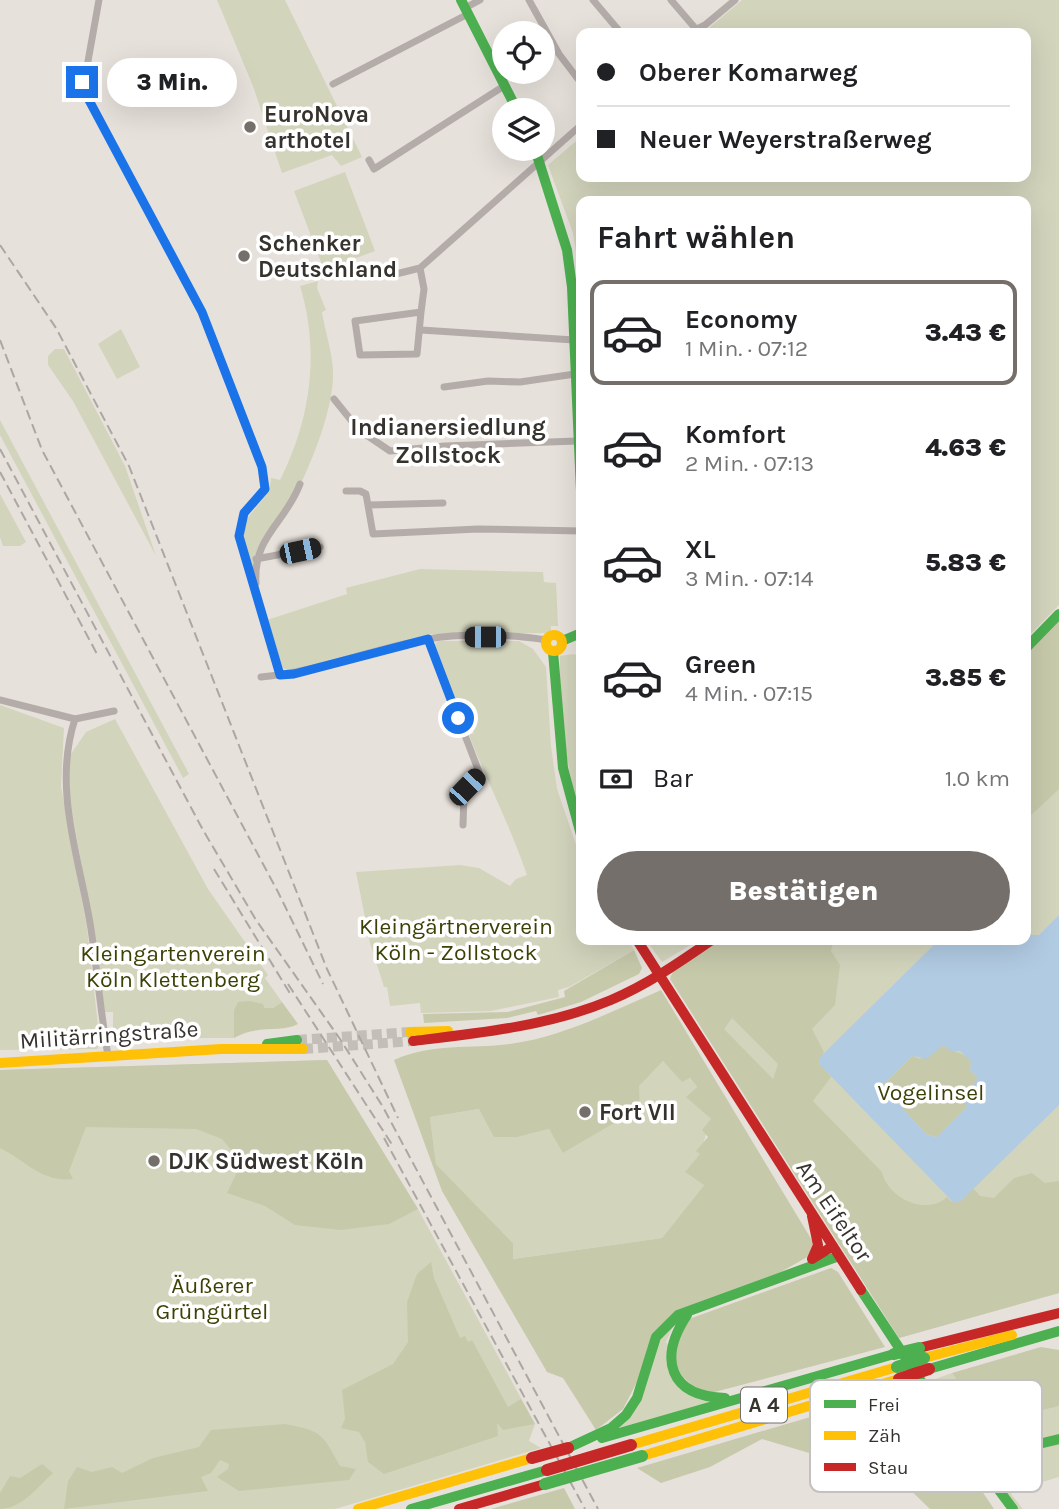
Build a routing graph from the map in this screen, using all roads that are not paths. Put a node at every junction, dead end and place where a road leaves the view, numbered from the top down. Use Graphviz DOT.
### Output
graph roads {
  1 [pos="99,0"];
  2 [pos="480,0"];
  3 [pos="529,0"];
  4 [pos="593,0"];
  5 [pos="671,0"];
  6 [pos="735,0"];
  7 [pos="464,7"];
  8 [pos="617,28"];
  9 [pos="690,28"];
  10 [pos="698,28"];
  11 [pos="576,77"];
  12 [pos="333,84"];
  13 [pos="504,86"];
  14 [pos="510,98"];
  15 [pos="576,129"];
  16 [pos="369,160"];
  17 [pos="539,162"];
  18 [pos="420,268"];
  19 [pos="392,275"];
  20 [pos="421,312"];
  21 [pos="421,330"];
  22 [pos="574,340"];
  23 [pos="575,373"];
  24 [pos="444,387"];
  25 [pos="334,399"];
  26 [pos="576,407"];
  27 [pos="576,441"];
  28 [pos="300,484"];
  29 [pos="346,491"];
  30 [pos="443,503"];
  31 [pos="369,505"];
  32 [pos="576,531"];
  33 [pos="320,547"];
  34 [pos="256,559"];
  35 [pos="254,587"];
  36 [pos="1059,614"];
  37 [pos="576,635"];
  38 [pos="428,639"];
  39 [pos="1031,643"];
  40 [pos="554,644"];
  41 [pos="280,675"];
  42 [pos="261,677"];
  43 [pos="0,700"];
  44 [pos="114,711"];
  45 [pos="75,719"];
  46 [pos="576,820"];
  47 [pos="463,825"];
  48 [pos="639,945"];
  49 [pos="704,945"];
  50 [pos="658,975"];
  51 [pos="411,1037"];
  52 [pos="300,1044"];
  53 [pos="108,1056"];
  54 [pos="0,1063"];
  55 [pos="812,1216"];
  56 [pos="836,1251"];
  57 [pos="812,1259"];
  58 [pos="797,1272"];
  59 [pos="691,1310"];
  60 [pos="1059,1312"];
  61 [pos="1059,1321"];
  62 [pos="1059,1331"];
  63 [pos="1059,1341"];
  64 [pos="1022,1342"];
  65 [pos="924,1359"];
  66 [pos="897,1366"];
  67 [pos="829,1380"];
  68 [pos="850,1380"];
  69 [pos="857,1380"];
  70 [pos="921,1380"];
  71 [pos="810,1384"];
  72 [pos="810,1392"];
  73 [pos="746,1397"];
  74 [pos="810,1397"];
  75 [pos="1059,1439"];
  76 [pos="1042,1444"];
  77 [pos="568,1448"];
  78 [pos="993,1492"];
  79 [pos="1000,1492"];
  80 [pos="358,1509"];
  81 [pos="411,1509"];
  82 [pos="459,1509"];
  83 [pos="1005,1509"];
  84 [pos="1013,1509"];
  1 -- 35 [label="street"];
  2 -- 7 [label="street"];
  3 -- 11 [label="street"];
  4 -- 8 [label="street"];
  5 -- 9 [label="street"];
  6 -- 10 [label="street"];
  7 -- 12 [label="street"];
  7 -- 13 [label="main road"];
  13 -- 14 [label="main road"];
  13 -- 16 [label="street"];
  15 -- 17 [label="street"];
  17 -- 18 [label="street"];
  17 -- 22 [label="main road"];
  18 -- 19 [label="street"];
  18 -- 20 [label="street"];
  20 -- 21 [label="street"];
  20 -- 21 [label="street"];
  21 -- 22 [label="street"];
  22 -- 23 [label="main road"];
  23 -- 24 [label="street"];
  23 -- 26 [label="main road"];
  25 -- 27 [label="street"];
  28 -- 34 [label="street"];
  29 -- 31 [label="street"];
  30 -- 31 [label="street"];
  31 -- 32 [label="street"];
  33 -- 34 [label="street"];
  34 -- 35 [label="street"];
  35 -- 41 [label="street"];
  36 -- 39 [label="main road"];
  37 -- 40 [label="main road"];
  38 -- 40 [label="street"];
  38 -- 41 [label="street"];
  38 -- 47 [label="street"];
  40 -- 46 [label="main road"];
  41 -- 42 [label="street"];
  43 -- 45 [label="street"];
  44 -- 45 [label="street"];
  45 -- 53 [label="street"];
  48 -- 50 [label="main road, Am Eifeltor"];
  49 -- 50 [label="main road"];
  50 -- 51 [label="main road"];
  50 -- 55 [label="main road, Am Eifeltor"];
  52 -- 53 [label="main road, Militärringstraße"];
  53 -- 54 [label="main road, Militärringstraße"];
  55 -- 56 [label="main road, Am Eifeltor"];
  55 -- 57 [label="main road"];
  56 -- 57 [label="main road"];
  56 -- 58 [label="main road"];
  56 -- 70 [label="main road, Am Eifeltor"];
  57 -- 58 [label="main road"];
  58 -- 59 [label="main road"];
  59 -- 73 [label="main road"];
  59 -- 77 [label="main road"];
  60 -- 65 [label="main road, A 4"];
  61 -- 65 [label="main road, A 4"];
  62 -- 64 [label="main road, A 4"];
  63 -- 64 [label="main road"];
  64 -- 65 [label="main road, A 4"];
  65 -- 66 [label="main road, A 4, bridge"];
  66 -- 67 [label="main road"];
  66 -- 68 [label="main road, A 4, bridge"];
  66 -- 69 [label="main road, A 4, bridge"];
  71 -- 73 [label="main road"];
  72 -- 81 [label="main road, A 4, bridge"];
  73 -- 77 [label="main road"];
  74 -- 82 [label="main road, A 4, bridge"];
  75 -- 76 [label="main road"];
  77 -- 80 [label="main road, bridge"];
  78 -- 83 [label="main road, Am Eifeltor"];
  79 -- 84 [label="main road, Am Eifeltor"];
}
